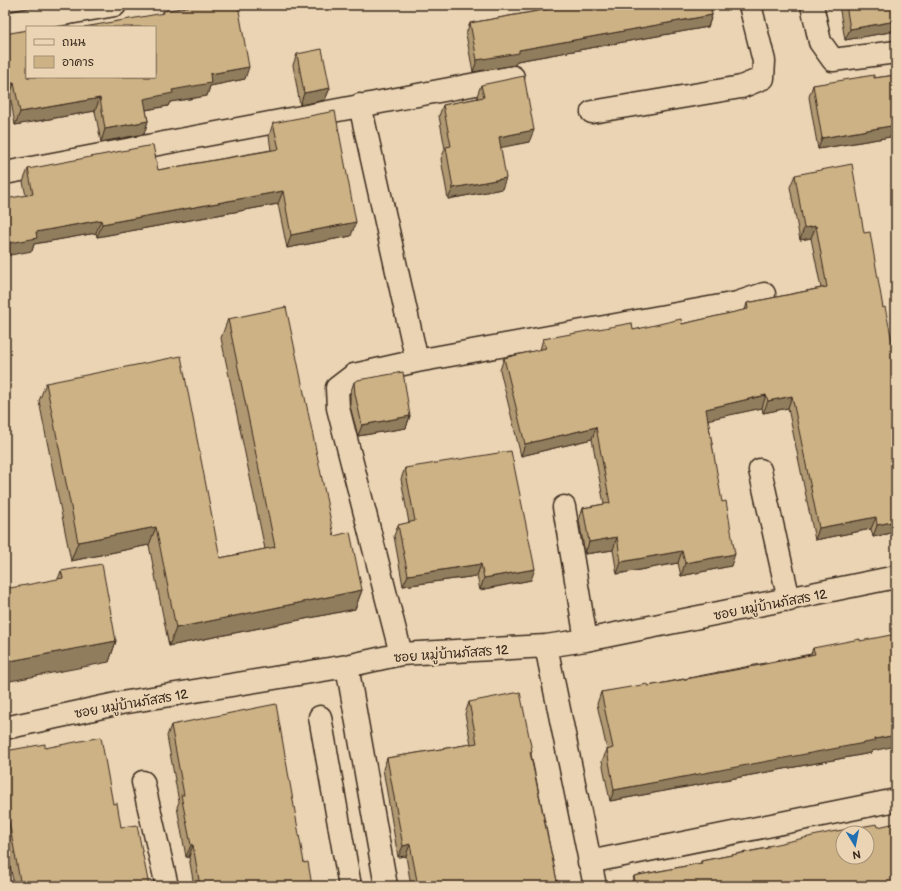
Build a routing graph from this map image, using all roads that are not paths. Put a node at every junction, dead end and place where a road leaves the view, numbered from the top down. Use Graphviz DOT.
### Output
graph roads {
  1 [pos="114,5"];
  2 [pos="750,5"];
  3 [pos="812,5"];
  4 [pos="5,24"];
  5 [pos="896,52"];
  6 [pos="513,77"];
  7 [pos="360,105"];
  8 [pos="592,112"];
  9 [pos="5,173"];
  10 [pos="764,294"];
  11 [pos="417,361"];
  12 [pos="760,470"];
  13 [pos="564,507"];
  14 [pos="896,578"];
  15 [pos="789,600"];
  16 [pos="586,640"];
  17 [pos="546,646"];
  18 [pos="402,654"];
  19 [pos="347,666"];
  20 [pos="320,717"];
  21 [pos="5,728"];
  22 [pos="143,782"];
  23 [pos="896,800"];
  24 [pos="589,862"];
  25 [pos="167,886"];
  26 [pos="350,886"];
  27 [pos="386,886"];
  28 [pos="595,886"];
  1 -- 4 [label="street"];
  2 -- 8 [label="street"];
  3 -- 5 [label="street"];
  6 -- 7 [label="street"];
  7 -- 9 [label="street"];
  7 -- 11 [label="street"];
  10 -- 11 [label="street"];
  11 -- 18 [label="street"];
  12 -- 15 [label="street"];
  13 -- 16 [label="street"];
  14 -- 15 [label="street, ซอย หมู่บ้านภัสสร 12"];
  15 -- 16 [label="street, ซอย หมู่บ้านภัสสร 12"];
  16 -- 17 [label="street, ซอย หมู่บ้านภัสสร 12"];
  17 -- 18 [label="street, ซอย หมู่บ้านภัสสร 12"];
  17 -- 24 [label="street"];
  18 -- 19 [label="street, ซอย หมู่บ้านภัสสร 12"];
  19 -- 21 [label="street, ซอย หมู่บ้านภัสสร 12"];
  19 -- 27 [label="street"];
  20 -- 26 [label="street"];
  22 -- 25 [label="street"];
  23 -- 24 [label="street"];
  24 -- 28 [label="street"];
}
